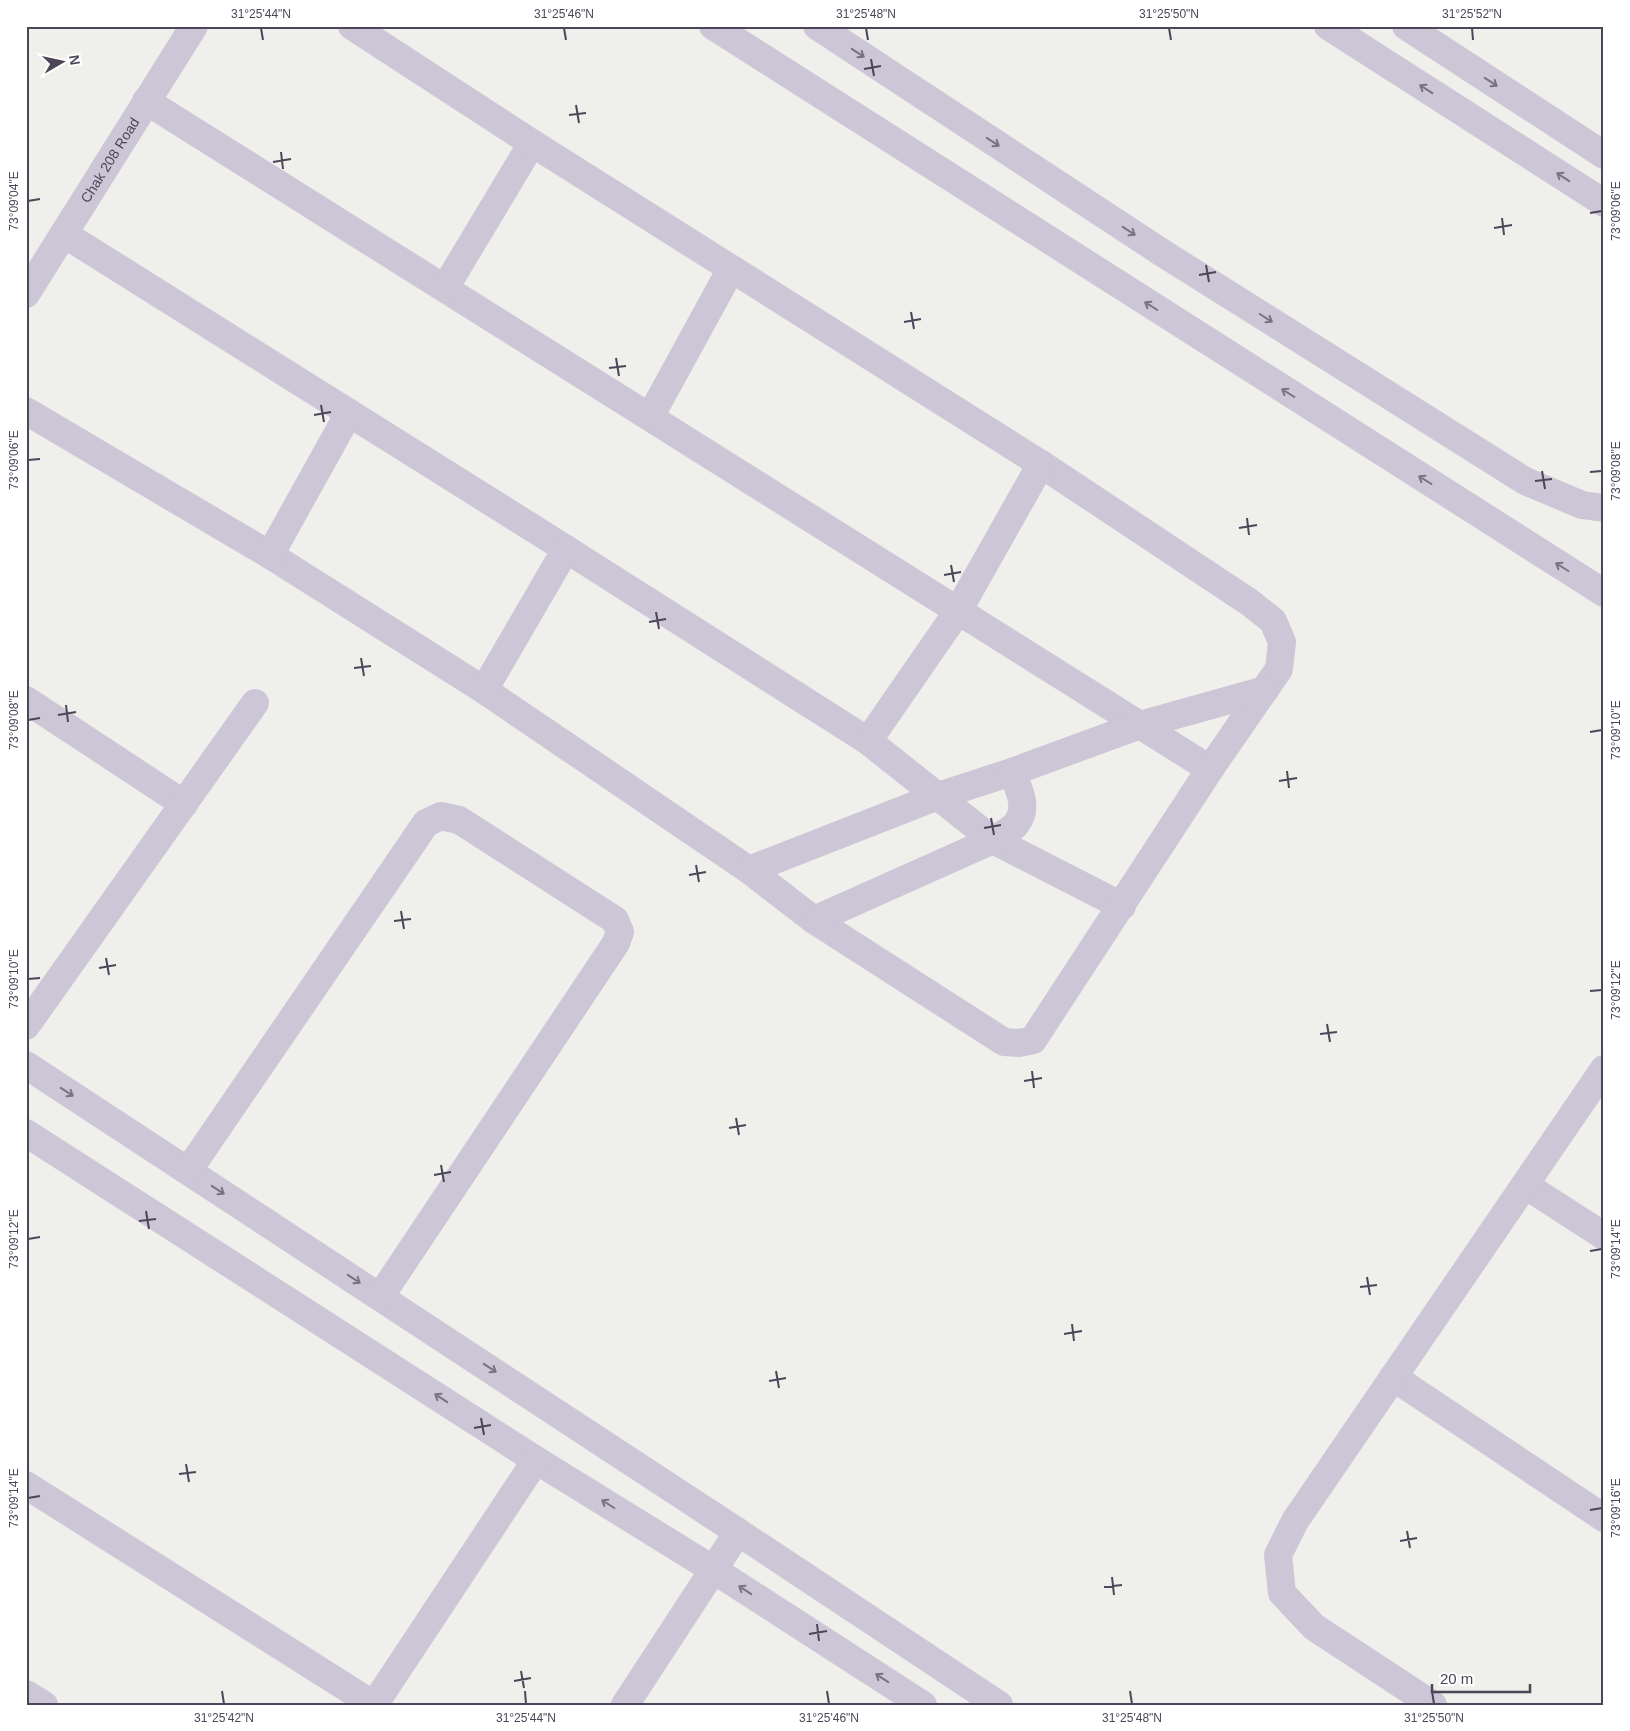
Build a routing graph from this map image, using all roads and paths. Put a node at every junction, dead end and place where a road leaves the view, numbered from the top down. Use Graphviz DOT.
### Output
graph roads {
  1 [pos="194,26"];
  2 [pos="352,26"];
  3 [pos="713,26"];
  4 [pos="817,26"];
  5 [pos="1328,26"];
  6 [pos="1406,26"];
  7 [pos="1432,35"];
  8 [pos="146,101"];
  9 [pos="1460,111"];
  10 [pos="532,143"];
  11 [pos="1604,155"];
  12 [pos="1604,203"];
  13 [pos="64,234"];
  14 [pos="731,269"];
  15 [pos="444,288"];
  16 [pos="26,294"];
  17 [pos="26,411"];
  18 [pos="349,413"];
  19 [pos="650,417"];
  20 [pos="1041,464"];
  21 [pos="1604,508"];
  22 [pos="566,549"];
  23 [pos="270,555"];
  24 [pos="1604,593"];
  25 [pos="958,611"];
  26 [pos="484,690"];
  27 [pos="1265,690"];
  28 [pos="26,700"];
  29 [pos="255,704"];
  30 [pos="1140,725"];
  31 [pos="868,741"];
  32 [pos="1210,769"];
  33 [pos="1012,772"];
  34 [pos="938,796"];
  35 [pos="184,804"];
  36 [pos="993,840"];
  37 [pos="749,870"];
  38 [pos="1122,906"];
  39 [pos="814,920"];
  40 [pos="26,1026"];
  41 [pos="26,1065"];
  42 [pos="1604,1069"];
  43 [pos="26,1133"];
  44 [pos="188,1171"];
  45 [pos="1525,1185"];
  46 [pos="1604,1236"];
  47 [pos="380,1296"];
  48 [pos="1393,1377"];
  49 [pos="536,1460"];
  50 [pos="26,1485"];
  51 [pos="1604,1518"];
  52 [pos="738,1532"];
  53 [pos="714,1570"];
  54 [pos="26,1694"];
  55 [pos="44,1705"];
  56 [pos="625,1705"];
  57 [pos="923,1705"];
  58 [pos="999,1705"];
  59 [pos="1433,1705"];
  1 -- 8 [label="street, Chak 208 Road"];
  2 -- 10 [label="street"];
  24 -- 3 [label="street, one-way"];
  4 -- 21 [label="street, one-way"];
  9 -- 5 [label="street, one-way"];
  6 -- 7 [label="street"];
  7 -- 9 [label="street"];
  7 -- 11 [label="street, one-way"];
  8 -- 13 [label="street, Chak 208 Road"];
  8 -- 15 [label="street"];
  12 -- 9 [label="street, one-way"];
  10 -- 14 [label="street"];
  10 -- 15 [label="street"];
  13 -- 16 [label="street, Chak 208 Road"];
  13 -- 18 [label="street"];
  14 -- 19 [label="street"];
  14 -- 20 [label="street"];
  15 -- 19 [label="street"];
  17 -- 23 [label="street"];
  18 -- 22 [label="street"];
  18 -- 23 [label="street"];
  19 -- 25 [label="street"];
  20 -- 25 [label="street"];
  20 -- 27 [label="street"];
  22 -- 26 [label="street"];
  22 -- 31 [label="street"];
  23 -- 26 [label="street"];
  25 -- 30 [label="street"];
  25 -- 31 [label="street"];
  26 -- 37 [label="street"];
  27 -- 30 [label="street"];
  27 -- 32 [label="street"];
  28 -- 35 [label="street"];
  29 -- 35 [label="street"];
  30 -- 32 [label="street"];
  30 -- 33 [label="street"];
  31 -- 34 [label="street"];
  32 -- 38 [label="street"];
  33 -- 34 [label="street"];
  33 -- 36 [label="street"];
  34 -- 36 [label="street"];
  34 -- 37 [label="street"];
  35 -- 40 [label="street"];
  36 -- 38 [label="street"];
  36 -- 39 [label="street"];
  37 -- 39 [label="street"];
  38 -- 39 [label="street"];
  41 -- 44 [label="street, one-way"];
  42 -- 45 [label="street"];
  49 -- 43 [label="street, one-way"];
  44 -- 47 [label="street, one-way"];
  44 -- 47 [label="street"];
  45 -- 46 [label="street"];
  45 -- 48 [label="street"];
  47 -- 52 [label="street, one-way"];
  48 -- 51 [label="street"];
  48 -- 59 [label="street"];
  49 -- 50 [label="street"];
  53 -- 49 [label="street, one-way"];
  52 -- 53 [label="street"];
  52 -- 58 [label="street"];
  53 -- 56 [label="street"];
  57 -- 53 [label="street, one-way"];
  54 -- 55 [label="street"];
}
